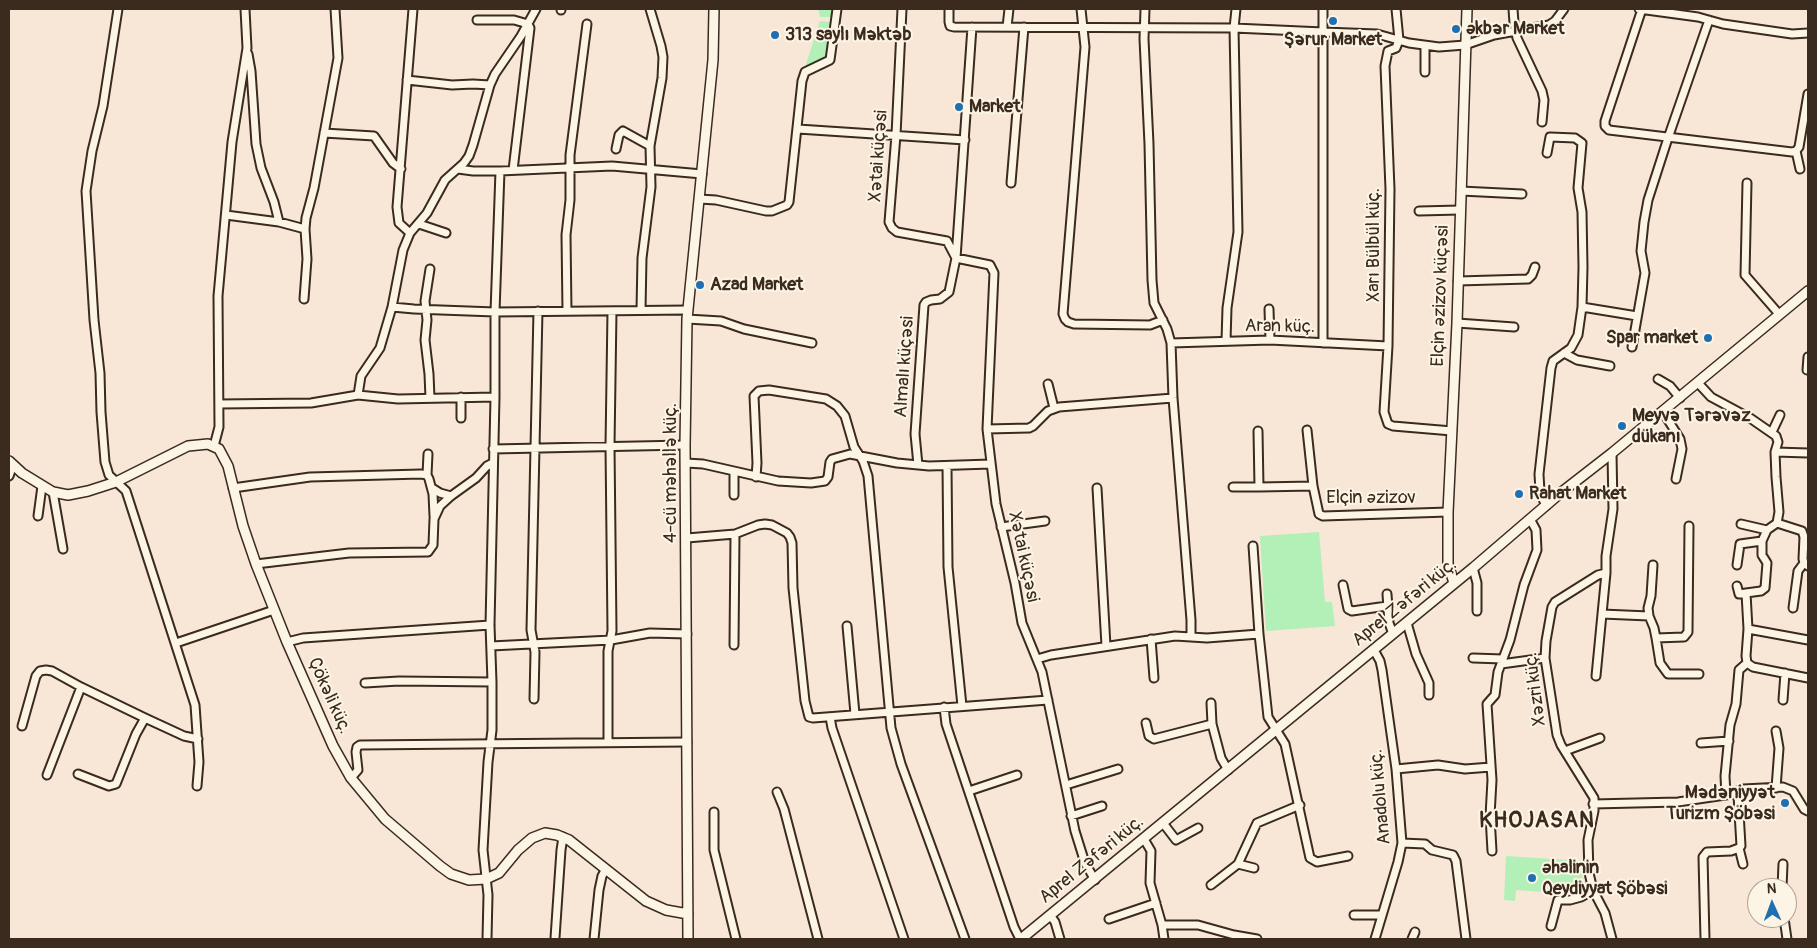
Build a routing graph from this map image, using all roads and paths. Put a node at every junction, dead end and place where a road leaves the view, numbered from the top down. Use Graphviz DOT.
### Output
graph roads {
  1 [pos="118,9"];
  2 [pos="245,9"];
  3 [pos="335,9"];
  4 [pos="413,9"];
  5 [pos="536,9"];
  6 [pos="650,9"];
  7 [pos="714,9"];
  8 [pos="837,9"];
  9 [pos="902,9"];
  10 [pos="949,9"];
  11 [pos="1009,9"];
  12 [pos="1081,9"];
  13 [pos="1145,9"];
  14 [pos="1236,9"];
  15 [pos="1323,9"];
  16 [pos="1396,9"];
  17 [pos="1467,9"];
  18 [pos="1513,9"];
  19 [pos="1564,9"];
  20 [pos="1641,9"];
  21 [pos="1658,10"];
  22 [pos="477,20"];
  23 [pos="1709,20"];
  24 [pos="528,24"];
  25 [pos="587,24"];
  26 [pos="1007,27"];
  27 [pos="1024,27"];
  28 [pos="972,28"];
  29 [pos="1084,28"];
  30 [pos="1144,28"];
  31 [pos="1234,28"];
  32 [pos="1515,30"];
  33 [pos="1323,32"];
  34 [pos="1808,33"];
  35 [pos="1398,40"];
  36 [pos="1465,45"];
  37 [pos="1425,46"];
  38 [pos="247,48"];
  39 [pos="1425,72"];
  40 [pos="407,80"];
  41 [pos="490,85"];
  42 [pos="1808,94"];
  43 [pos="1542,122"];
  44 [pos="798,129"];
  45 [pos="324,133"];
  46 [pos="896,136"];
  47 [pos="1668,138"];
  48 [pos="965,140"];
  49 [pos="650,146"];
  50 [pos="616,149"];
  51 [pos="1796,151"];
  52 [pos="1547,154"];
  53 [pos="570,167"];
  54 [pos="458,168"];
  55 [pos="401,169"];
  56 [pos="651,169"];
  57 [pos="1800,169"];
  58 [pos="513,170"];
  59 [pos="500,171"];
  60 [pos="702,174"];
  61 [pos="1011,183"];
  62 [pos="1747,183"];
  63 [pos="1461,191"];
  64 [pos="1522,194"];
  65 [pos="699,199"];
  66 [pos="1460,210"];
  67 [pos="1419,211"];
  68 [pos="226,215"];
  69 [pos="280,222"];
  70 [pos="419,224"];
  71 [pos="305,229"];
  72 [pos="410,233"];
  73 [pos="446,233"];
  74 [pos="956,258"];
  75 [pos="1534,267"];
  76 [pos="430,268"];
  77 [pos="1458,280"];
  78 [pos="1808,291"];
  79 [pos="304,299"];
  80 [pos="392,307"];
  81 [pos="1582,307"];
  82 [pos="1269,309"];
  83 [pos="426,310"];
  84 [pos="640,310"];
  85 [pos="538,311"];
  86 [pos="567,311"];
  87 [pos="612,311"];
  88 [pos="494,312"];
  89 [pos="688,314"];
  90 [pos="1779,314"];
  91 [pos="1637,316"];
  92 [pos="1163,320"];
  93 [pos="1457,323"];
  94 [pos="1514,327"];
  95 [pos="1270,340"];
  96 [pos="1226,341"];
  97 [pos="1171,342"];
  98 [pos="1323,342"];
  99 [pos="812,343"];
  100 [pos="1388,346"];
  101 [pos="1632,347"];
  102 [pos="1564,353"];
  103 [pos="1808,358"];
  104 [pos="1610,366"];
  105 [pos="1807,370"];
  106 [pos="1658,379"];
  107 [pos="1698,383"];
  108 [pos="1048,384"];
  109 [pos="358,394"];
  110 [pos="461,397"];
  111 [pos="495,397"];
  112 [pos="430,398"];
  113 [pos="1173,398"];
  114 [pos="1680,398"];
  115 [pos="219,404"];
  116 [pos="1054,408"];
  117 [pos="1663,412"];
  118 [pos="1780,415"];
  119 [pos="461,418"];
  120 [pos="988,429"];
  121 [pos="1307,430"];
  122 [pos="1452,430"];
  123 [pos="1258,431"];
  124 [pos="1772,432"];
  125 [pos="685,445"];
  126 [pos="214,446"];
  127 [pos="610,446"];
  128 [pos="535,448"];
  129 [pos="493,449"];
  130 [pos="1775,452"];
  131 [pos="1612,453"];
  132 [pos="1808,453"];
  133 [pos="428,454"];
  134 [pos="859,455"];
  135 [pos="493,462"];
  136 [pos="11,463"];
  137 [pos="686,463"];
  138 [pos="991,464"];
  139 [pos="918,465"];
  140 [pos="947,466"];
  141 [pos="734,472"];
  142 [pos="427,475"];
  143 [pos="9,476"];
  144 [pos="756,477"];
  145 [pos="1676,479"];
  146 [pos="116,482"];
  147 [pos="42,486"];
  148 [pos="1259,486"];
  149 [pos="1313,486"];
  150 [pos="1233,487"];
  151 [pos="233,488"];
  152 [pos="432,488"];
  153 [pos="1097,488"];
  154 [pos="53,492"];
  155 [pos="734,495"];
  156 [pos="451,496"];
  157 [pos="1546,506"];
  158 [pos="1448,512"];
  159 [pos="38,516"];
  160 [pos="434,519"];
  161 [pos="1530,519"];
  162 [pos="1045,521"];
  163 [pos="1776,523"];
  164 [pos="1741,524"];
  165 [pos="1689,526"];
  166 [pos="1001,527"];
  167 [pos="1767,530"];
  168 [pos="734,534"];
  169 [pos="687,538"];
  170 [pos="1762,541"];
  171 [pos="1254,546"];
  172 [pos="63,549"];
  173 [pos="256,564"];
  174 [pos="1806,564"];
  175 [pos="1653,565"];
  176 [pos="1737,565"];
  177 [pos="1473,568"];
  178 [pos="1606,573"];
  179 [pos="1454,583"];
  180 [pos="1343,585"];
  181 [pos="1738,586"];
  182 [pos="1387,594"];
  183 [pos="1746,594"];
  184 [pos="1387,606"];
  185 [pos="1793,608"];
  186 [pos="274,610"];
  187 [pos="1477,611"];
  188 [pos="1602,614"];
  189 [pos="1649,616"];
  190 [pos="1407,623"];
  191 [pos="490,625"];
  192 [pos="847,626"];
  193 [pos="1748,629"];
  194 [pos="687,634"];
  195 [pos="1260,634"];
  196 [pos="1393,634"];
  197 [pos="1191,638"];
  198 [pos="1656,638"];
  199 [pos="1151,639"];
  200 [pos="611,640"];
  201 [pos="1808,640"];
  202 [pos="287,642"];
  203 [pos="176,643"];
  204 [pos="533,645"];
  205 [pos="734,645"];
  206 [pos="491,646"];
  207 [pos="1106,646"];
  208 [pos="1374,650"];
  209 [pos="1473,658"];
  210 [pos="1545,658"];
  211 [pos="1037,659"];
  212 [pos="1502,662"];
  213 [pos="1747,663"];
  214 [pos="1785,673"];
  215 [pos="1699,674"];
  216 [pos="1596,676"];
  217 [pos="1154,678"];
  218 [pos="1808,678"];
  219 [pos="365,682"];
  220 [pos="492,682"];
  221 [pos="81,687"];
  222 [pos="1429,695"];
  223 [pos="534,699"];
  224 [pos="1048,700"];
  225 [pos="1783,700"];
  226 [pos="1211,703"];
  227 [pos="962,706"];
  228 [pos="944,707"];
  229 [pos="890,711"];
  230 [pos="855,714"];
  231 [pos="830,717"];
  232 [pos="145,718"];
  233 [pos="1146,724"];
  234 [pos="1212,724"];
  235 [pos="22,726"];
  236 [pos="1276,730"];
  237 [pos="1776,731"];
  238 [pos="1600,738"];
  239 [pos="198,739"];
  240 [pos="1729,741"];
  241 [pos="608,742"];
  242 [pos="687,742"];
  243 [pos="1701,743"];
  244 [pos="490,744"];
  245 [pos="1565,751"];
  246 [pos="1491,767"];
  247 [pos="1396,769"];
  248 [pos="1118,770"];
  249 [pos="1228,770"];
  250 [pos="78,774"];
  251 [pos="47,775"];
  252 [pos="1017,775"];
  253 [pos="351,778"];
  254 [pos="1066,785"];
  255 [pos="197,786"];
  256 [pos="1776,788"];
  257 [pos="969,791"];
  258 [pos="777,792"];
  259 [pos="1736,794"];
  260 [pos="1726,795"];
  261 [pos="1593,804"];
  262 [pos="1300,805"];
  263 [pos="1102,806"];
  264 [pos="1808,811"];
  265 [pos="714,812"];
  266 [pos="1072,816"];
  267 [pos="1163,823"];
  268 [pos="1198,828"];
  269 [pos="563,837"];
  270 [pos="1144,839"];
  271 [pos="1402,843"];
  272 [pos="1739,848"];
  273 [pos="1492,850"];
  274 [pos="1348,856"];
  275 [pos="1238,864"];
  276 [pos="1743,864"];
  277 [pos="1782,864"];
  278 [pos="1254,868"];
  279 [pos="606,869"];
  280 [pos="1782,878"];
  281 [pos="486,879"];
  282 [pos="1095,880"];
  283 [pos="1211,885"];
  284 [pos="1594,890"];
  285 [pos="1156,903"];
  286 [pos="688,914"];
  287 [pos="1354,915"];
  288 [pos="1382,915"];
  289 [pos="1050,916"];
  290 [pos="1109,919"];
  291 [pos="1162,925"];
  292 [pos="1551,926"];
  293 [pos="1415,932"];
  294 [pos="555,938"];
  295 [pos="487,939"];
  296 [pos="594,939"];
  297 [pos="688,939"];
  298 [pos="736,939"];
  299 [pos="818,939"];
  300 [pos="904,939"];
  301 [pos="965,939"];
  302 [pos="1021,939"];
  303 [pos="1060,939"];
  304 [pos="1164,939"];
  305 [pos="1258,939"];
  306 [pos="1375,939"];
  307 [pos="1412,939"];
  308 [pos="1466,939"];
  309 [pos="1612,939"];
  310 [pos="1705,939"];
  1 -- 146 [label="street"];
  2 -- 38 [label="street"];
  3 -- 45 [label="street"];
  4 -- 40 [label="street"];
  5 -- 24 [label="street"];
  6 -- 49 [label="street"];
  7 -- 60 [label="street, 4-cü məhəllə küç."];
  8 -- 44 [label="street"];
  9 -- 46 [label="street, Xətai küçəsi"];
  10 -- 28 [label="street"];
  11 -- 26 [label="street"];
  12 -- 29 [label="street"];
  13 -- 30 [label="street"];
  14 -- 31 [label="street"];
  15 -- 33 [label="street"];
  16 -- 35 [label="street"];
  17 -- 36 [label="street, Elçin Əzizov küçəsi"];
  18 -- 32 [label="street"];
  19 -- 32 [label="street"];
  20 -- 21 [label="street"];
  20 -- 47 [label="street"];
  21 -- 23 [label="street"];
  22 -- 24 [label="street"];
  23 -- 34 [label="street"];
  23 -- 47 [label="street"];
  24 -- 41 [label="street"];
  24 -- 58 [label="street"];
  25 -- 53 [label="street"];
  26 -- 27 [label="street"];
  26 -- 28 [label="street"];
  27 -- 29 [label="street"];
  27 -- 61 [label="street"];
  28 -- 48 [label="street"];
  29 -- 30 [label="street"];
  29 -- 92 [label="street"];
  30 -- 31 [label="street"];
  30 -- 92 [label="street"];
  31 -- 33 [label="street"];
  31 -- 96 [label="street"];
  32 -- 36 [label="street"];
  32 -- 43 [label="street"];
  33 -- 35 [label="street"];
  33 -- 98 [label="street"];
  35 -- 37 [label="street"];
  35 -- 100 [label="street, Xarı Bülbül küç."];
  36 -- 37 [label="street"];
  36 -- 63 [label="street, Elçin Əzizov küçəsi"];
  37 -- 39 [label="street"];
  38 -- 68 [label="street"];
  38 -- 69 [label="street"];
  40 -- 41 [label="street"];
  40 -- 55 [label="street"];
  41 -- 54 [label="street"];
  42 -- 51 [label="street"];
  44 -- 46 [label="street"];
  44 -- 65 [label="street"];
  45 -- 55 [label="street"];
  45 -- 71 [label="street"];
  46 -- 48 [label="street"];
  46 -- 74 [label="street, Xətai küçəsi"];
  47 -- 51 [label="street"];
  47 -- 91 [label="street"];
  48 -- 74 [label="street"];
  49 -- 50 [label="street"];
  49 -- 56 [label="street"];
  51 -- 57 [label="street"];
  52 -- 81 [label="street"];
  53 -- 56 [label="street"];
  53 -- 58 [label="street"];
  53 -- 86 [label="street"];
  54 -- 59 [label="street"];
  54 -- 70 [label="street"];
  55 -- 72 [label="street"];
  56 -- 60 [label="street"];
  56 -- 84 [label="street"];
  58 -- 59 [label="street"];
  59 -- 88 [label="street"];
  60 -- 65 [label="street, 4-cü məhəllə küç."];
  62 -- 90 [label="street"];
  63 -- 64 [label="street"];
  63 -- 66 [label="street, Elçin Əzizov küçəsi"];
  65 -- 89 [label="street, 4-cü məhəllə küç."];
  66 -- 67 [label="street"];
  66 -- 77 [label="street, Elçin Əzizov küçəsi"];
  68 -- 69 [label="street"];
  68 -- 115 [label="street"];
  69 -- 71 [label="street"];
  70 -- 72 [label="street"];
  70 -- 73 [label="street"];
  71 -- 79 [label="street"];
  72 -- 80 [label="street"];
  74 -- 120 [label="street, Xətai küçəsi"];
  74 -- 139 [label="street, Almalı küçəsi"];
  75 -- 77 [label="street"];
  76 -- 83 [label="street"];
  77 -- 93 [label="street, Elçin Əzizov küçəsi"];
  78 -- 90 [label="street, Aprel Zəfəri küç."];
  80 -- 83 [label="street"];
  80 -- 109 [label="street"];
  81 -- 91 [label="street"];
  81 -- 102 [label="street"];
  82 -- 95 [label="street"];
  83 -- 88 [label="street"];
  83 -- 112 [label="street"];
  84 -- 87 [label="street"];
  84 -- 89 [label="street"];
  85 -- 86 [label="street"];
  85 -- 88 [label="street"];
  85 -- 128 [label="street"];
  86 -- 87 [label="street"];
  87 -- 127 [label="street"];
  88 -- 111 [label="street"];
  89 -- 99 [label="street"];
  89 -- 125 [label="street, 4-cü məhəllə küç."];
  90 -- 107 [label="street, Aprel Zəfəri küç."];
  91 -- 101 [label="street"];
  92 -- 97 [label="street"];
  93 -- 94 [label="street"];
  93 -- 122 [label="street, Elçin Əzizov küçəsi"];
  95 -- 96 [label="street, Aran küç."];
  95 -- 98 [label="street, Aran küç."];
  96 -- 97 [label="street, Aran küç."];
  97 -- 113 [label="street"];
  98 -- 100 [label="street, Aran küç."];
  100 -- 122 [label="street, Xarı Bülbül küç."];
  102 -- 104 [label="street"];
  102 -- 157 [label="street"];
  103 -- 105 [label="street"];
  106 -- 114 [label="street"];
  107 -- 114 [label="street, Aprel Zəfəri küç."];
  107 -- 124 [label="street"];
  108 -- 116 [label="street"];
  109 -- 112 [label="street"];
  109 -- 115 [label="street"];
  110 -- 111 [label="street"];
  110 -- 112 [label="street"];
  110 -- 119 [label="street"];
  111 -- 129 [label="street"];
  113 -- 116 [label="street"];
  113 -- 197 [label="street"];
  114 -- 117 [label="street, Aprel Zəfəri küç."];
  115 -- 126 [label="street"];
  116 -- 120 [label="street"];
  117 -- 131 [label="street, Aprel Zəfəri küç."];
  117 -- 145 [label="street"];
  118 -- 124 [label="street"];
  120 -- 138 [label="street, Xətai küçəsi"];
  121 -- 149 [label="street, Elçin Əzizov"];
  122 -- 158 [label="street, Elçin Əzizov küçəsi"];
  123 -- 148 [label="street"];
  124 -- 130 [label="street"];
  125 -- 127 [label="street"];
  125 -- 137 [label="street, 4-cü məhəllə küç."];
  126 -- 146 [label="street"];
  126 -- 151 [label="street, Çökəli küç."];
  127 -- 128 [label="street"];
  127 -- 200 [label="street"];
  128 -- 129 [label="street"];
  128 -- 204 [label="street"];
  129 -- 135 [label="street"];
  130 -- 132 [label="street"];
  130 -- 163 [label="street"];
  131 -- 157 [label="street, Aprel Zəfəri küç."];
  131 -- 178 [label="street"];
  133 -- 142 [label="street"];
  134 -- 139 [label="street"];
  134 -- 144 [label="street"];
  134 -- 144 [label="street"];
  134 -- 229 [label="street"];
  135 -- 156 [label="street"];
  135 -- 191 [label="street"];
  136 -- 143 [label="street"];
  136 -- 147 [label="street"];
  137 -- 141 [label="street"];
  137 -- 169 [label="street, 4-cü məhəllə küç."];
  138 -- 140 [label="street"];
  138 -- 166 [label="street, Xətai küçəsi"];
  139 -- 140 [label="street"];
  140 -- 227 [label="street"];
  141 -- 144 [label="street"];
  141 -- 155 [label="street"];
  142 -- 151 [label="street"];
  142 -- 152 [label="street"];
  146 -- 154 [label="street"];
  146 -- 203 [label="street"];
  147 -- 154 [label="street"];
  147 -- 159 [label="street"];
  148 -- 149 [label="street"];
  148 -- 150 [label="street"];
  149 -- 158 [label="street, Elçin Əzizov"];
  151 -- 173 [label="street, Çökəli küç."];
  152 -- 156 [label="street"];
  152 -- 160 [label="street"];
  153 -- 207 [label="street"];
  154 -- 172 [label="street"];
  156 -- 160 [label="street"];
  157 -- 161 [label="street, Aprel Zəfəri küç."];
  158 -- 179 [label="street, Elçin Əzizov küçəsi"];
  160 -- 173 [label="street"];
  161 -- 177 [label="street, Aprel Zəfəri küç."];
  161 -- 212 [label="street"];
  162 -- 166 [label="street"];
  163 -- 167 [label="street"];
  163 -- 174 [label="street"];
  164 -- 167 [label="street"];
  165 -- 198 [label="street"];
  166 -- 211 [label="street, Xətai küçəsi"];
  167 -- 170 [label="street"];
  168 -- 169 [label="street"];
  168 -- 205 [label="street"];
  168 -- 231 [label="street"];
  169 -- 194 [label="street, 4-cü məhəllə küç."];
  170 -- 176 [label="street"];
  170 -- 183 [label="street"];
  171 -- 195 [label="street"];
  173 -- 186 [label="street, Çökəli küç."];
  174 -- 185 [label="street"];
  175 -- 189 [label="street"];
  177 -- 179 [label="street, Aprel Zəfəri küç."];
  177 -- 187 [label="street"];
  178 -- 188 [label="street"];
  178 -- 210 [label="street, Xəzri küç."];
  179 -- 190 [label="street, Aprel Zəfəri küç."];
  180 -- 184 [label="street"];
  181 -- 183 [label="street"];
  182 -- 184 [label="street"];
  183 -- 193 [label="street"];
  184 -- 196 [label="street"];
  186 -- 202 [label="street, Çökəli küç."];
  186 -- 203 [label="street"];
  188 -- 189 [label="street"];
  188 -- 216 [label="street"];
  189 -- 198 [label="street"];
  190 -- 196 [label="street, Aprel Zəfəri küç."];
  190 -- 222 [label="street"];
  191 -- 202 [label="street"];
  191 -- 206 [label="street"];
  192 -- 230 [label="street"];
  193 -- 201 [label="street"];
  193 -- 213 [label="street"];
  194 -- 200 [label="street"];
  194 -- 242 [label="street, 4-cü məhəllə küç."];
  195 -- 197 [label="street"];
  195 -- 236 [label="street"];
  196 -- 208 [label="street, Aprel Zəfəri küç."];
  197 -- 199 [label="street"];
  198 -- 215 [label="street"];
  199 -- 207 [label="street"];
  199 -- 217 [label="street"];
  200 -- 204 [label="street"];
  200 -- 241 [label="street"];
  202 -- 253 [label="street, Çökəli küç."];
  203 -- 239 [label="street"];
  204 -- 206 [label="street"];
  204 -- 223 [label="street"];
  206 -- 220 [label="street"];
  207 -- 211 [label="street"];
  208 -- 236 [label="street, Aprel Zəfəri küç."];
  208 -- 247 [label="street, Anadolu küç."];
  209 -- 212 [label="street"];
  210 -- 212 [label="street"];
  210 -- 245 [label="street, Xəzri küç."];
  211 -- 224 [label="street, Xətai küçəsi"];
  212 -- 246 [label="street"];
  213 -- 214 [label="street"];
  213 -- 240 [label="street"];
  214 -- 218 [label="street"];
  214 -- 225 [label="street"];
  219 -- 220 [label="street"];
  220 -- 244 [label="street"];
  221 -- 232 [label="street"];
  221 -- 235 [label="street"];
  221 -- 251 [label="street"];
  224 -- 227 [label="street"];
  224 -- 254 [label="street, Xətai küçəsi"];
  226 -- 234 [label="street"];
  227 -- 228 [label="street"];
  228 -- 229 [label="street"];
  228 -- 257 [label="street"];
  229 -- 230 [label="street"];
  229 -- 301 [label="street"];
  230 -- 231 [label="street"];
  231 -- 300 [label="street"];
  232 -- 239 [label="street"];
  232 -- 250 [label="street"];
  233 -- 234 [label="street"];
  234 -- 249 [label="street"];
  236 -- 249 [label="street, Aprel Zəfəri küç."];
  236 -- 262 [label="street"];
  237 -- 256 [label="street"];
  238 -- 245 [label="street"];
  239 -- 255 [label="street"];
  240 -- 243 [label="street"];
  240 -- 260 [label="street"];
  241 -- 242 [label="street"];
  241 -- 244 [label="street"];
  242 -- 286 [label="street, 4-cü məhəllə küç."];
  244 -- 253 [label="street"];
  244 -- 281 [label="street"];
  245 -- 261 [label="street, Xəzri küç."];
  246 -- 247 [label="street"];
  246 -- 273 [label="street"];
  247 -- 271 [label="street, Anadolu küç."];
  248 -- 254 [label="street"];
  249 -- 267 [label="street, Aprel Zəfəri küç."];
  252 -- 257 [label="street"];
  253 -- 281 [label="street, Çökəli küç."];
  254 -- 266 [label="street, Xətai küçəsi"];
  256 -- 259 [label="street"];
  256 -- 264 [label="street"];
  257 -- 302 [label="street"];
  258 -- 299 [label="street"];
  259 -- 260 [label="street"];
  259 -- 272 [label="street"];
  260 -- 261 [label="street"];
  261 -- 284 [label="street, Xəzri küç."];
  262 -- 274 [label="street"];
  262 -- 275 [label="street"];
  263 -- 266 [label="street"];
  265 -- 298 [label="street"];
  266 -- 282 [label="street, Xətai küçəsi"];
  267 -- 268 [label="street"];
  267 -- 270 [label="street, Aprel Zəfəri küç."];
  269 -- 279 [label="street"];
  269 -- 281 [label="street"];
  269 -- 294 [label="street"];
  270 -- 282 [label="street, Aprel Zəfəri küç."];
  270 -- 285 [label="street"];
  271 -- 288 [label="street, Anadolu küç."];
  271 -- 308 [label="street"];
  272 -- 276 [label="street"];
  272 -- 310 [label="street"];
  275 -- 278 [label="street"];
  275 -- 283 [label="street"];
  277 -- 280 [label="street"];
  279 -- 286 [label="street"];
  279 -- 296 [label="street"];
  281 -- 295 [label="street"];
  282 -- 289 [label="street, Aprel Zəfəri küç."];
  284 -- 292 [label="street"];
  284 -- 309 [label="street, Xəzri küç."];
  285 -- 290 [label="street"];
  285 -- 291 [label="street"];
  286 -- 297 [label="street, 4-cü məhəllə küç."];
  287 -- 288 [label="street"];
  288 -- 306 [label="street, Anadolu küç."];
  289 -- 302 [label="street, Aprel Zəfəri küç."];
  289 -- 303 [label="street"];
  291 -- 304 [label="street"];
  291 -- 305 [label="street"];
  293 -- 307 [label="street"];
}
